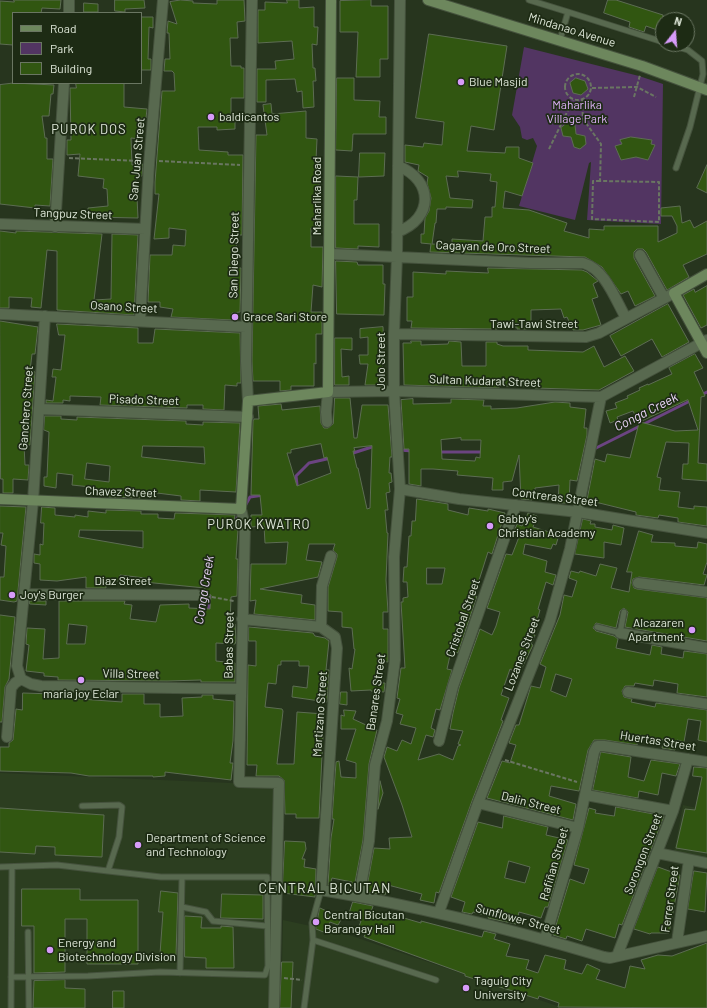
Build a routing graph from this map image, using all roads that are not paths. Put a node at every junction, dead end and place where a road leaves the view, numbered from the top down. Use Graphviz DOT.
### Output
graph roads {
  1 [pos="69,0"];
  2 [pos="164,0"];
  3 [pos="252,0"];
  4 [pos="331,0"];
  5 [pos="400,0"];
  6 [pos="428,0"];
  7 [pos="529,0"];
  8 [pos="455,4"];
  9 [pos="69,12"];
  10 [pos="568,12"];
  11 [pos="655,39"];
  12 [pos="560,40"];
  13 [pos="691,52"];
  14 [pos="64,84"];
  15 [pos="703,88"];
  16 [pos="398,166"];
  17 [pos="676,168"];
  18 [pos="0,224"];
  19 [pos="55,227"];
  20 [pos="145,229"];
  21 [pos="397,232"];
  22 [pos="330,254"];
  23 [pos="640,255"];
  24 [pos="397,256"];
  25 [pos="707,274"];
  26 [pos="674,293"];
  27 [pos="664,298"];
  28 [pos="0,314"];
  29 [pos="45,316"];
  30 [pos="626,318"];
  31 [pos="140,321"];
  32 [pos="246,327"];
  33 [pos="394,334"];
  34 [pos="704,341"];
  35 [pos="707,353"];
  36 [pos="394,391"];
  37 [pos="328,392"];
  38 [pos="601,397"];
  39 [pos="248,401"];
  40 [pos="39,410"];
  41 [pos="248,417"];
  42 [pos="327,422"];
  43 [pos="400,489"];
  44 [pos="0,499"];
  45 [pos="33,501"];
  46 [pos="516,505"];
  47 [pos="241,512"];
  48 [pos="578,512"];
  49 [pos="707,534"];
  50 [pos="331,556"];
  51 [pos="638,583"];
  52 [pos="707,592"];
  53 [pos="25,594"];
  54 [pos="201,596"];
  55 [pos="624,612"];
  56 [pos="242,619"];
  57 [pos="597,626"];
  58 [pos="321,627"];
  59 [pos="620,633"];
  60 [pos="707,648"];
  61 [pos="21,679"];
  62 [pos="241,689"];
  63 [pos="628,692"];
  64 [pos="707,704"];
  65 [pos="8,737"];
  66 [pos="439,741"];
  67 [pos="604,746"];
  68 [pos="688,759"];
  69 [pos="707,762"];
  70 [pos="586,795"];
  71 [pos="478,803"];
  72 [pos="82,806"];
  73 [pos="673,811"];
  74 [pos="578,828"];
  75 [pos="657,853"];
  76 [pos="689,860"];
  77 [pos="707,863"];
  78 [pos="0,867"];
  79 [pos="12,867"];
  80 [pos="108,871"];
  81 [pos="182,876"];
  82 [pos="321,890"];
  83 [pos="359,896"];
  84 [pos="182,907"];
  85 [pos="439,912"];
  86 [pos="267,926"];
  87 [pos="28,932"];
  88 [pos="707,936"];
  89 [pos="545,939"];
  90 [pos="313,940"];
  91 [pos="676,942"];
  92 [pos="617,956"];
  93 [pos="180,973"];
  94 [pos="11,977"];
  95 [pos="28,977"];
  96 [pos="436,980"];
  97 [pos="11,1008"];
  98 [pos="29,1008"];
  99 [pos="274,1008"];
  100 [pos="304,1008"];
  1 -- 9 [label="street"];
  2 -- 20 [label="street, San Juan Street"];
  3 -- 32 [label="street, San Diego Street"];
  4 -- 22 [label="street, Maharlika Road"];
  5 -- 16 [label="street, Jolo Street"];
  6 -- 8 [label="street, Mindanao Avenue"];
  7 -- 10 [label="lane"];
  8 -- 12 [label="street, Mindanao Avenue"];
  10 -- 11 [label="lane"];
  10 -- 12 [label="lane"];
  12 -- 15 [label="street, Mindanao Avenue"];
  13 -- 15 [label="lane"];
  14 -- 19 [label="street"];
  15 -- 17 [label="lane"];
  16 -- 21 [label="street, Jolo Street"];
  16 -- 21 [label="street"];
  18 -- 19 [label="street, Tangpuz Street"];
  19 -- 20 [label="street, Tangpuz Street"];
  20 -- 31 [label="street, San Juan Street"];
  21 -- 24 [label="street, Jolo Street"];
  22 -- 24 [label="street, Cagayan de Oro Street"];
  22 -- 37 [label="street, Maharlika Road"];
  23 -- 27 [label="street"];
  24 -- 30 [label="street, Cagayan de Oro Street"];
  24 -- 33 [label="street, Jolo Street"];
  25 -- 26 [label="street, Tawi-Tawi Street"];
  26 -- 27 [label="street, Tawi-Tawi Street"];
  26 -- 34 [label="street"];
  27 -- 30 [label="street, Tawi-Tawi Street"];
  28 -- 29 [label="street, Osano Street"];
  29 -- 31 [label="street, Osano Street"];
  29 -- 40 [label="street, Ganchero Street"];
  30 -- 33 [label="street, Tawi-Tawi Street"];
  31 -- 32 [label="street, Osano Street"];
  32 -- 39 [label="street, San Diego Street"];
  33 -- 36 [label="street, Jolo Street"];
  34 -- 35 [label="street"];
  34 -- 38 [label="street"];
  36 -- 37 [label="street, Sultan Kudarat Street"];
  36 -- 38 [label="street, Sultan Kudarat Street"];
  36 -- 43 [label="street, Jolo Street"];
  37 -- 39 [label="street, Sultan Kudarat Street"];
  37 -- 42 [label="street"];
  38 -- 48 [label="street, Lozanes Street"];
  39 -- 41 [label="street, San Diego Street"];
  40 -- 41 [label="street, Pisado Street"];
  40 -- 45 [label="street, Ganchero Street"];
  41 -- 47 [label="street, San Diego Street"];
  43 -- 46 [label="street, Contreras Street"];
  43 -- 83 [label="street, Banares Street"];
  44 -- 45 [label="street, Chavez Street"];
  45 -- 47 [label="street, Chavez Street"];
  45 -- 53 [label="street, Ganchero Street"];
  46 -- 48 [label="street, Contreras Street"];
  46 -- 66 [label="street, Cristobal Street"];
  47 -- 56 [label="street, Babas Street"];
  48 -- 49 [label="street, Contreras Street"];
  48 -- 71 [label="street, Lozanes Street"];
  50 -- 58 [label="street"];
  51 -- 52 [label="street"];
  53 -- 54 [label="street, Diaz Street"];
  53 -- 61 [label="street, Ganchero Street"];
  55 -- 59 [label="lane"];
  56 -- 58 [label="street"];
  56 -- 62 [label="street, Babas Street"];
  57 -- 59 [label="lane"];
  58 -- 82 [label="street, Martizano Street"];
  59 -- 60 [label="street"];
  61 -- 62 [label="street, Villa Street"];
  61 -- 65 [label="street"];
  62 -- 99 [label="street, Babas Street"];
  63 -- 64 [label="street"];
  67 -- 68 [label="street, Huertas Street"];
  67 -- 70 [label="street, Rafiñan Street"];
  68 -- 69 [label="street, Huertas Street"];
  68 -- 73 [label="street, Sorongon Street"];
  70 -- 73 [label="street"];
  70 -- 74 [label="street, Rafiñan Street"];
  71 -- 74 [label="street, Dalin Street"];
  71 -- 85 [label="street, Lozanes Street"];
  72 -- 80 [label="lane"];
  73 -- 75 [label="street, Sorongon Street"];
  74 -- 89 [label="street, Rafiñan Street"];
  75 -- 76 [label="street"];
  75 -- 92 [label="street, Sorongon Street"];
  76 -- 77 [label="street"];
  76 -- 91 [label="street, Ferrer Street"];
  78 -- 79 [label="lane"];
  79 -- 80 [label="lane"];
  79 -- 94 [label="lane"];
  80 -- 81 [label="lane"];
  81 -- 84 [label="lane"];
  81 -- 86 [label="lane"];
  82 -- 83 [label="street, Sunflower Street"];
  82 -- 90 [label="lane"];
  83 -- 85 [label="street, Sunflower Street"];
  84 -- 86 [label="lane"];
  84 -- 93 [label="lane"];
  85 -- 89 [label="street, Sunflower Street"];
  86 -- 93 [label="lane"];
  87 -- 95 [label="lane"];
  88 -- 91 [label="street, Sunflower Street"];
  89 -- 92 [label="street, Sunflower Street"];
  90 -- 96 [label="lane"];
  90 -- 100 [label="lane"];
  91 -- 92 [label="street, Sunflower Street"];
  93 -- 95 [label="lane"];
  94 -- 95 [label="lane"];
  94 -- 97 [label="lane"];
  95 -- 98 [label="lane"];
}
